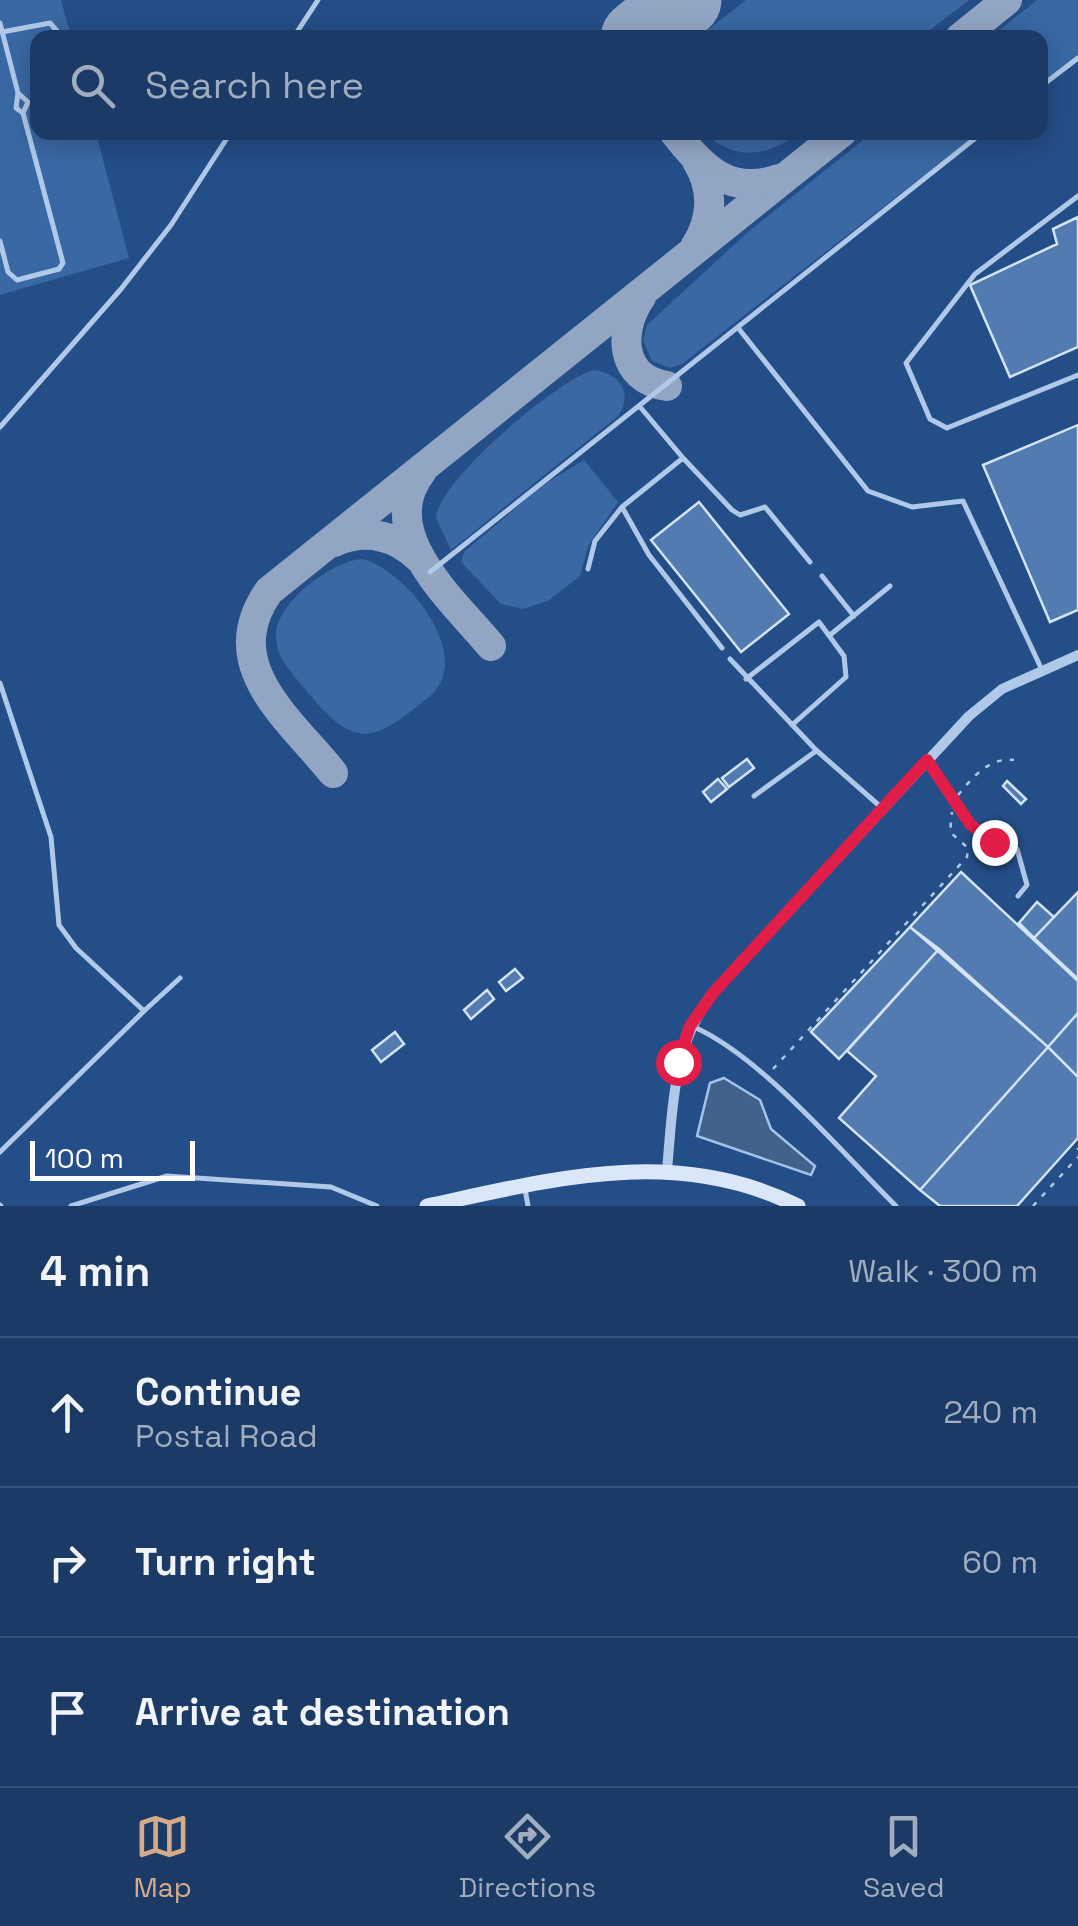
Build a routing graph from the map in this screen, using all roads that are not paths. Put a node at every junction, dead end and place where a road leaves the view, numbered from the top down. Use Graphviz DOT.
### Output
graph roads {
  1 [pos="318,0"];
  2 [pos="0,24"];
  3 [pos="59,30"];
  4 [pos="298,30"];
  5 [pos="2,32"];
  6 [pos="1078,58"];
  7 [pos="1048,81"];
  8 [pos="18,94"];
  9 [pos="28,102"];
  10 [pos="23,113"];
  11 [pos="30,138"];
  12 [pos="31,140"];
  13 [pos="226,140"];
  14 [pos="973,140"];
  15 [pos="1078,196"];
  16 [pos="0,241"];
  17 [pos="738,328"];
  18 [pos="1078,375"];
  19 [pos="640,407"];
  20 [pos="0,427"];
  21 [pos="683,458"];
  22 [pos="622,507"];
  23 [pos="810,562"];
  24 [pos="588,569"];
  25 [pos="430,572"];
  26 [pos="822,576"];
  27 [pos="890,586"];
  28 [pos="854,616"];
  29 [pos="830,635"];
  30 [pos="722,648"];
  31 [pos="1078,655"];
  32 [pos="730,660"];
  33 [pos="1042,670"];
  34 [pos="746,679"];
  35 [pos="0,683"];
  36 [pos="792,725"];
  37 [pos="816,750"];
  38 [pos="927,760"];
  39 [pos="754,796"];
  40 [pos="883,809"];
  41 [pos="1018,896"];
  42 [pos="180,978"];
  43 [pos="144,1011"];
  44 [pos="690,1026"];
  45 [pos="0,1152"];
  46 [pos="666,1170"];
  47 [pos="524,1185"];
  48 [pos="71,1206"];
  49 [pos="376,1206"];
  50 [pos="427,1206"];
  51 [pos="528,1206"];
  52 [pos="798,1206"];
  53 [pos="896,1206"];
  1 -- 4 [label="lane"];
  2 -- 5 [label="lane"];
  3 -- 5 [label="lane"];
  5 -- 8 [label="lane"];
  6 -- 7 [label="lane"];
  8 -- 9 [label="lane"];
  8 -- 10 [label="lane"];
  9 -- 10 [label="lane"];
  10 -- 11 [label="lane"];
  12 -- 16 [label="lane"];
  13 -- 20 [label="lane"];
  14 -- 17 [label="lane"];
  15 -- 18 [label="lane"];
  17 -- 19 [label="lane"];
  17 -- 33 [label="lane"];
  19 -- 21 [label="lane"];
  19 -- 25 [label="lane"];
  21 -- 22 [label="lane"];
  21 -- 23 [label="lane"];
  22 -- 24 [label="lane"];
  22 -- 30 [label="lane"];
  26 -- 28 [label="lane"];
  27 -- 28 [label="lane"];
  28 -- 29 [label="lane"];
  29 -- 34 [label="lane"];
  29 -- 36 [label="lane"];
  31 -- 33 [label="street"];
  32 -- 34 [label="lane"];
  33 -- 38 [label="street"];
  34 -- 36 [label="lane"];
  35 -- 43 [label="lane"];
  36 -- 37 [label="lane"];
  37 -- 39 [label="lane"];
  37 -- 40 [label="lane"];
  38 -- 40 [label="street"];
  38 -- 41 [label="lane"];
  40 -- 44 [label="street"];
  42 -- 43 [label="lane"];
  43 -- 45 [label="lane"];
  44 -- 46 [label="street"];
  44 -- 53 [label="lane"];
  46 -- 47 [label="street"];
  46 -- 52 [label="street"];
  47 -- 50 [label="street"];
  47 -- 51 [label="lane"];
  48 -- 49 [label="lane"];
}
